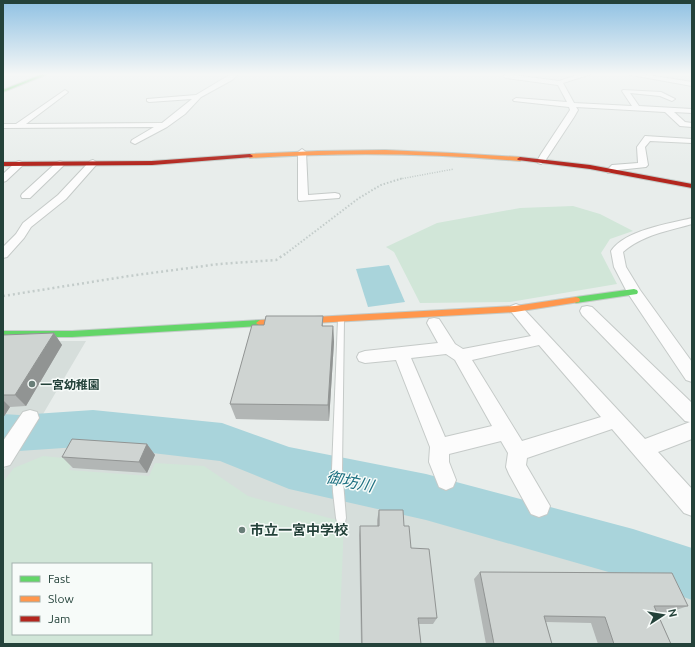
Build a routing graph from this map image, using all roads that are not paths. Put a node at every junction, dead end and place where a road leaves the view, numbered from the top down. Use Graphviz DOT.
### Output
graph roads {
  1 [pos="48,104"];
  2 [pos="190,104"];
  3 [pos="563,104"];
  4 [pos="634,104"];
  5 [pos="572,105"];
  6 [pos="637,108"];
  7 [pos="667,110"];
  8 [pos="692,111"];
  9 [pos="692,124"];
  10 [pos="164,125"];
  11 [pos="17,126"];
  12 [pos="5,129"];
  13 [pos="692,141"];
  14 [pos="135,142"];
  15 [pos="302,152"];
  16 [pos="541,162"];
  17 [pos="93,163"];
  18 [pos="3,164"];
  19 [pos="19,164"];
  20 [pos="60,164"];
  21 [pos="611,171"];
  22 [pos="3,179"];
  23 [pos="692,186"];
  24 [pos="26,196"];
  25 [pos="335,196"];
  26 [pos="692,221"];
  27 [pos="3,254"];
  28 [pos="634,292"];
  29 [pos="587,311"];
  30 [pos="519,312"];
  31 [pos="434,323"];
  32 [pos="341,324"];
  33 [pos="3,334"];
  34 [pos="543,339"];
  35 [pos="455,352"];
  36 [pos="401,353"];
  37 [pos="365,357"];
  38 [pos="692,375"];
  39 [pos="692,415"];
  40 [pos="30,418"];
  41 [pos="616,420"];
  42 [pos="692,430"];
  43 [pos="506,431"];
  44 [pos="440,447"];
  45 [pos="642,449"];
  46 [pos="7,452"];
  47 [pos="518,452"];
  48 [pos="446,480"];
  49 [pos="692,505"];
  50 [pos="539,506"];
  51 [pos="341,518"];
  1 -- 11 [label="street"];
  2 -- 10 [label="street"];
  3 -- 5 [label="street"];
  4 -- 6 [label="street"];
  5 -- 6 [label="street"];
  5 -- 16 [label="street"];
  6 -- 7 [label="street"];
  7 -- 8 [label="street"];
  7 -- 9 [label="street"];
  10 -- 11 [label="street"];
  10 -- 14 [label="street"];
  11 -- 12 [label="street"];
  13 -- 21 [label="street"];
  15 -- 16 [label="street"];
  15 -- 17 [label="street"];
  15 -- 25 [label="street"];
  16 -- 21 [label="street"];
  17 -- 20 [label="street"];
  17 -- 27 [label="street"];
  18 -- 19 [label="street"];
  19 -- 20 [label="street"];
  19 -- 22 [label="street"];
  20 -- 24 [label="street"];
  21 -- 23 [label="street"];
  26 -- 28 [label="street"];
  28 -- 30 [label="street"];
  28 -- 38 [label="street"];
  29 -- 39 [label="street"];
  30 -- 32 [label="street"];
  30 -- 34 [label="street"];
  31 -- 35 [label="street"];
  32 -- 33 [label="street"];
  32 -- 51 [label="lane"];
  34 -- 35 [label="street"];
  34 -- 41 [label="street"];
  35 -- 36 [label="street"];
  35 -- 43 [label="street"];
  36 -- 37 [label="street"];
  36 -- 44 [label="street"];
  40 -- 46 [label="street"];
  41 -- 45 [label="street"];
  41 -- 47 [label="street"];
  42 -- 45 [label="street"];
  43 -- 44 [label="street"];
  43 -- 47 [label="street"];
  44 -- 48 [label="street"];
  45 -- 49 [label="street"];
  47 -- 50 [label="street"];
}
